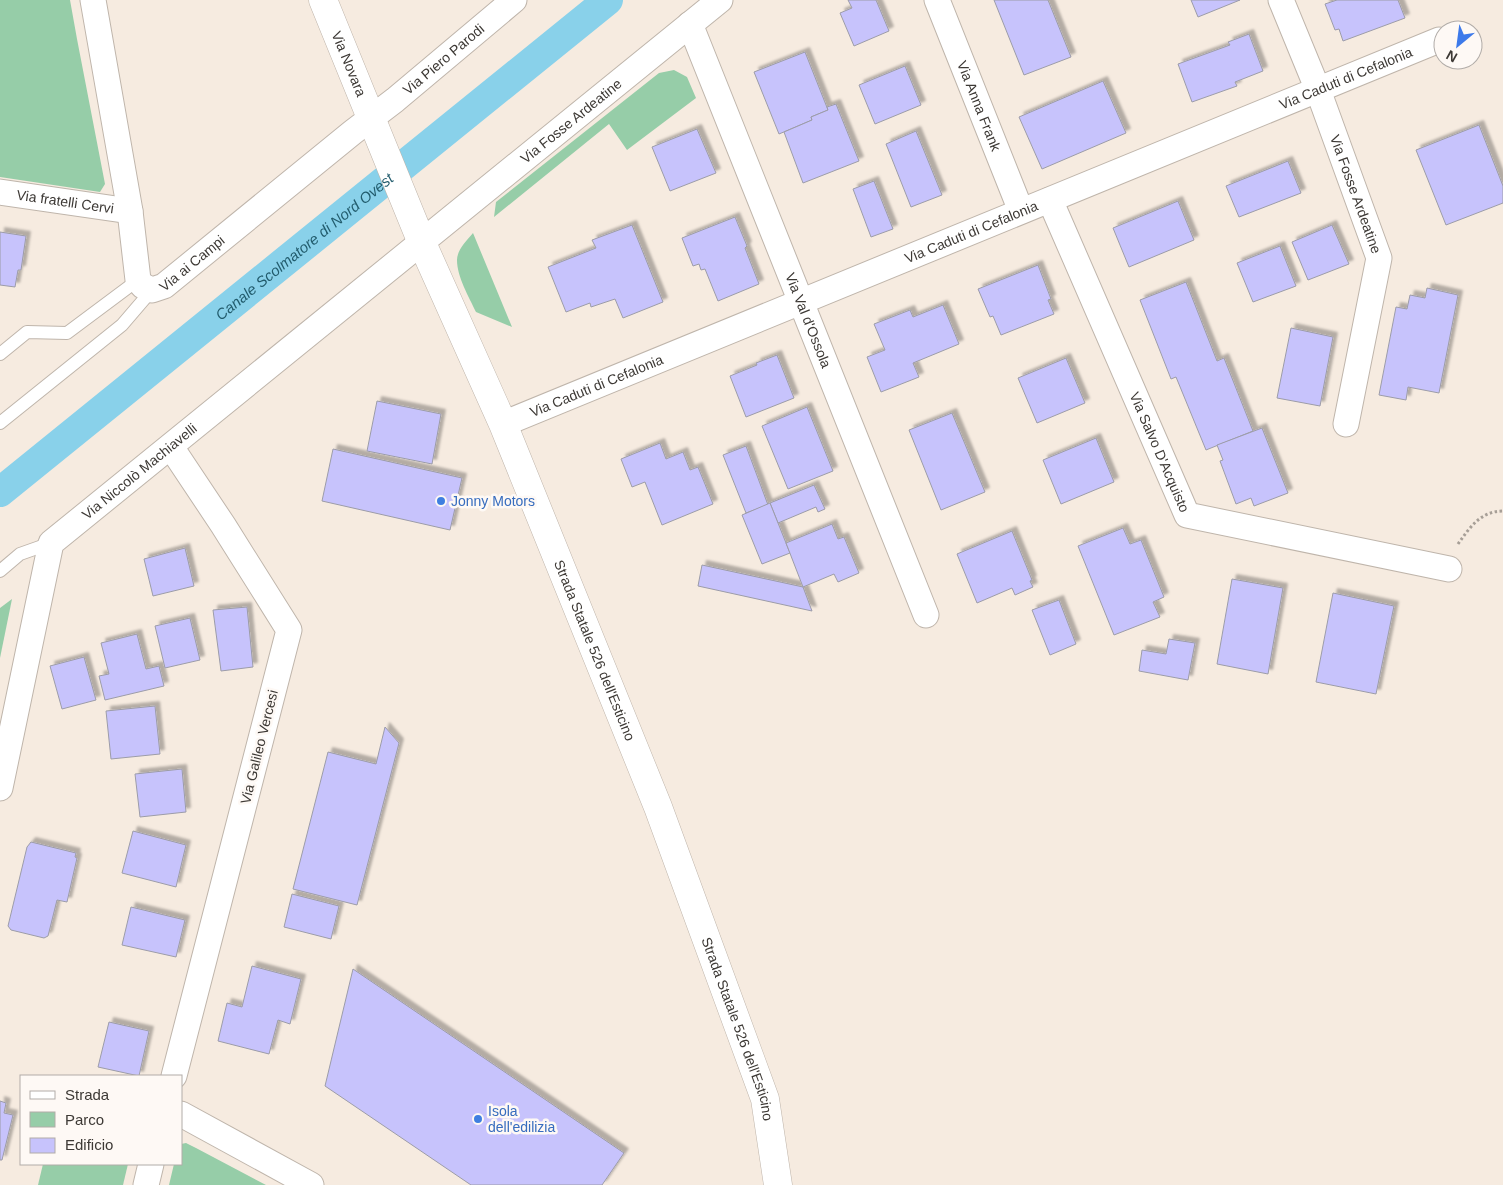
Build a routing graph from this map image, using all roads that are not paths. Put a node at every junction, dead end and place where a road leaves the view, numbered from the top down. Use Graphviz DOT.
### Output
graph roads {
  1 [pos="93,0"];
  2 [pos="323,0"];
  3 [pos="514,0"];
  4 [pos="720,0"];
  5 [pos="937,0"];
  6 [pos="1281,0"];
  7 [pos="690,24"];
  8 [pos="1433,42"];
  9 [pos="1318,90"];
  10 [pos="373,123"];
  11 [pos="0,192"];
  12 [pos="1050,200"];
  13 [pos="130,211"];
  14 [pos="1021,212"];
  15 [pos="418,232"];
  16 [pos="145,285"];
  17 [pos="801,302"];
  18 [pos="0,354"];
  19 [pos="0,423"];
  20 [pos="503,424"];
  21 [pos="1346,424"];
  22 [pos="171,446"];
  23 [pos="51,543"];
  24 [pos="1449,568"];
  25 [pos="0,571"];
  26 [pos="926,615"];
  27 [pos="0,788"];
  28 [pos="174,1075"];
  29 [pos="182,1115"];
  30 [pos="151,1165"];
  31 [pos="146,1185"];
  32 [pos="312,1185"];
  33 [pos="778,1185"];
  1 -- 13 [label="street, Via ai Campi"];
  2 -- 10 [label="street, Via Novara"];
  3 -- 10 [label="street, Via Piero Parodi"];
  4 -- 7 [label="street, Via Fosse Ardeatine"];
  5 -- 14 [label="street, Via Anna Frank"];
  6 -- 9 [label="street, Via Fosse Ardeatine"];
  7 -- 15 [label="street, Via Fosse Ardeatine"];
  7 -- 17 [label="street, Via Val d'Ossola"];
  8 -- 9 [label="street, Via Caduti di Cefalonia"];
  9 -- 12 [label="street, Via Caduti di Cefalonia"];
  9 -- 21 [label="street, Via Fosse Ardeatine"];
  10 -- 15 [label="street, Strada Statale 526 dell'Esticino"];
  10 -- 16 [label="street, Via ai Campi"];
  11 -- 13 [label="street, Via fratelli Cervi"];
  12 -- 14 [label="street, Via Caduti di Cefalonia"];
  12 -- 24 [label="street, Via Salvo D'Acquisto"];
  13 -- 16 [label="street, Via ai Campi"];
  14 -- 17 [label="street, Via Caduti di Cefalonia"];
  15 -- 20 [label="street, Strada Statale 526 dell'Esticino"];
  15 -- 22 [label="street, Via Niccolò Machiavelli"];
  16 -- 18 [label="lane"];
  16 -- 19 [label="lane"];
  17 -- 20 [label="street, Via Caduti di Cefalonia"];
  17 -- 26 [label="street, Via Val d'Ossola"];
  20 -- 33 [label="street, Strada Statale 526 dell'Esticino"];
  22 -- 23 [label="street, Via Niccolò Machiavelli"];
  22 -- 28 [label="street, Via Galileo Vercesi"];
  23 -- 25 [label="lane"];
  23 -- 27 [label="street"];
  29 -- 32 [label="street"];
  30 -- 31 [label="street"];
}
